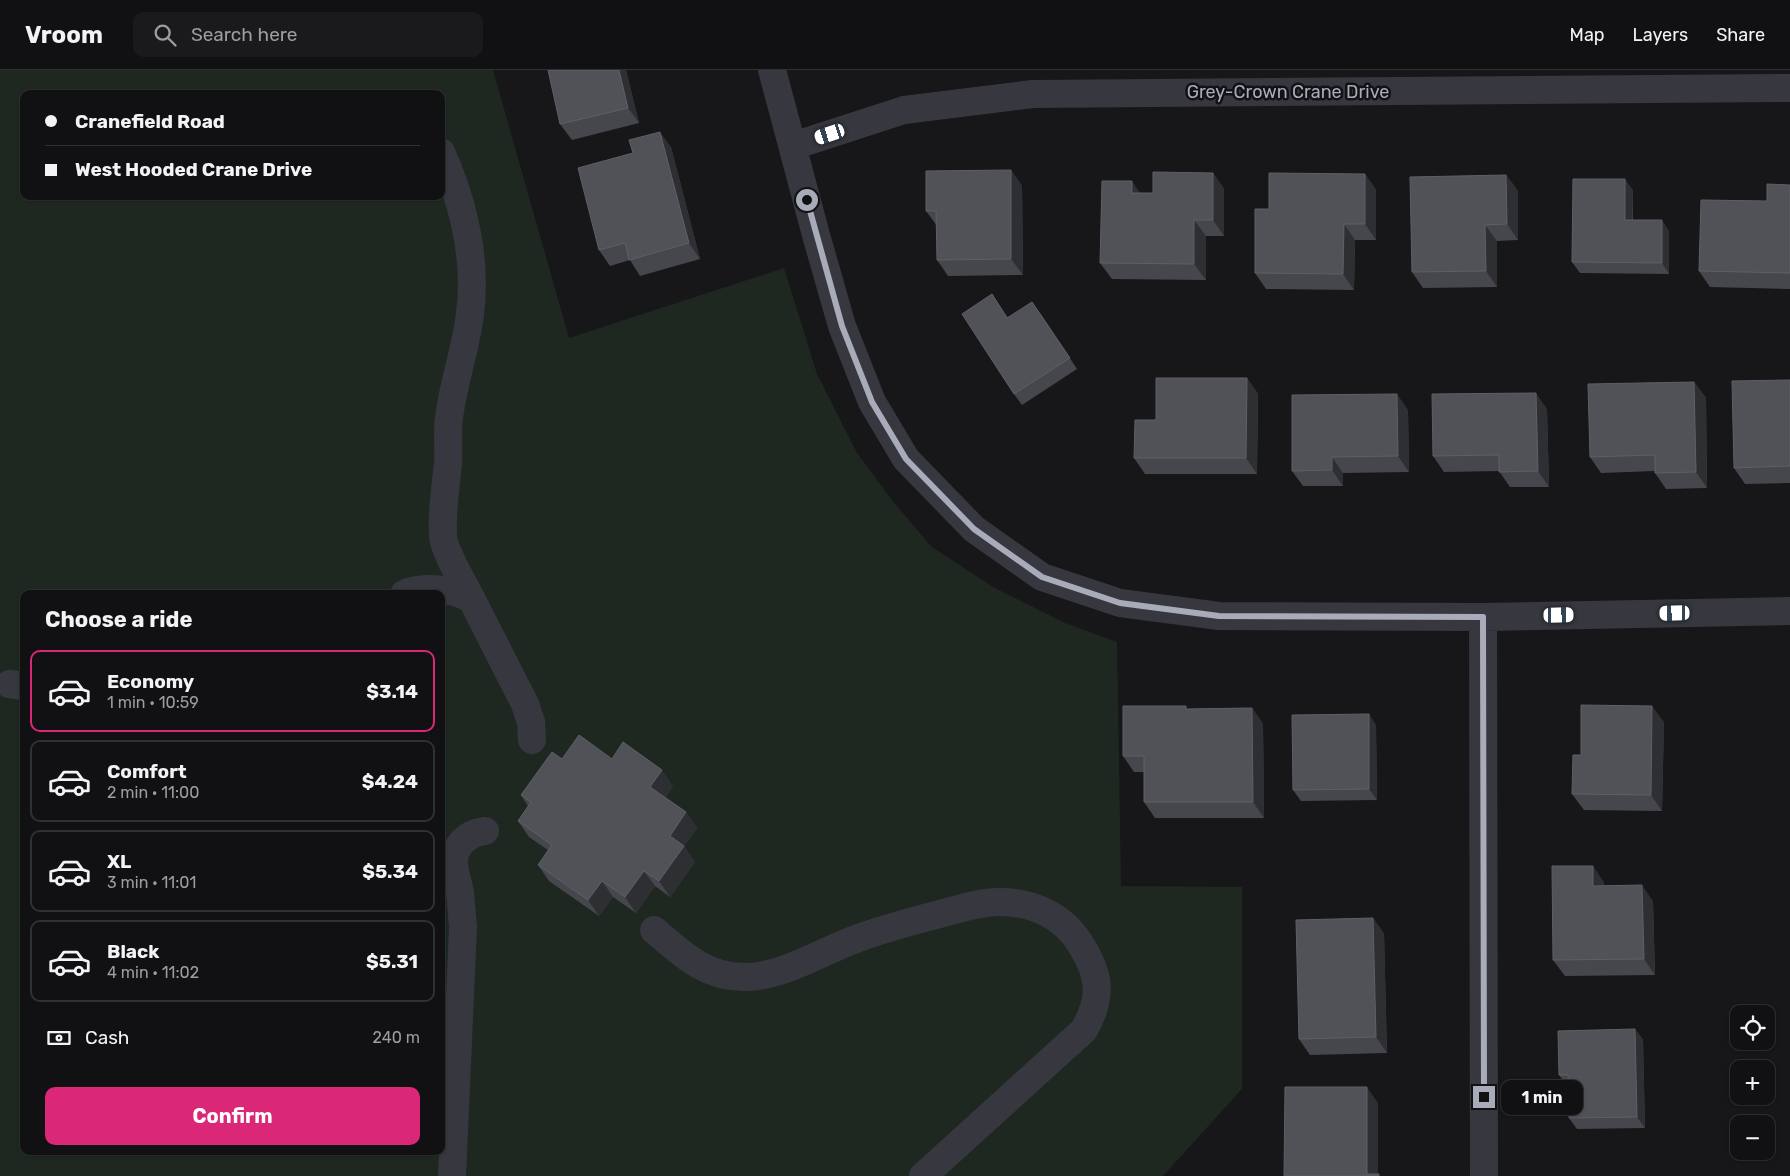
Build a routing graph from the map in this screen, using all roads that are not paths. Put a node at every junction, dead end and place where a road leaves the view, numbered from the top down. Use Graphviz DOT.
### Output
graph roads {
  1 [pos="772,70"];
  2 [pos="1284,81"];
  3 [pos="1790,88"];
  4 [pos="793,146"];
  5 [pos="445,161"];
  6 [pos="416,590"];
  7 [pos="432,590"];
  8 [pos="445,591"];
  9 [pos="472,600"];
  10 [pos="1790,611"];
  11 [pos="1483,617"];
  12 [pos="532,740"];
  13 [pos="484,831"];
  14 [pos="654,930"];
  15 [pos="452,1176"];
  16 [pos="923,1176"];
  17 [pos="1484,1176"];
  1 -- 4 [label="street"];
  2 -- 3 [label="street, Grey-Crown Crane Drive"];
  2 -- 4 [label="street, Grey-Crown Crane Drive"];
  4 -- 11 [label="street"];
  5 -- 9 [label="street"];
  6 -- 7 [label="street"];
  8 -- 9 [label="street"];
  9 -- 12 [label="street"];
  10 -- 11 [label="street"];
  11 -- 17 [label="street"];
  13 -- 15 [label="street"];
  14 -- 16 [label="street"];
}
